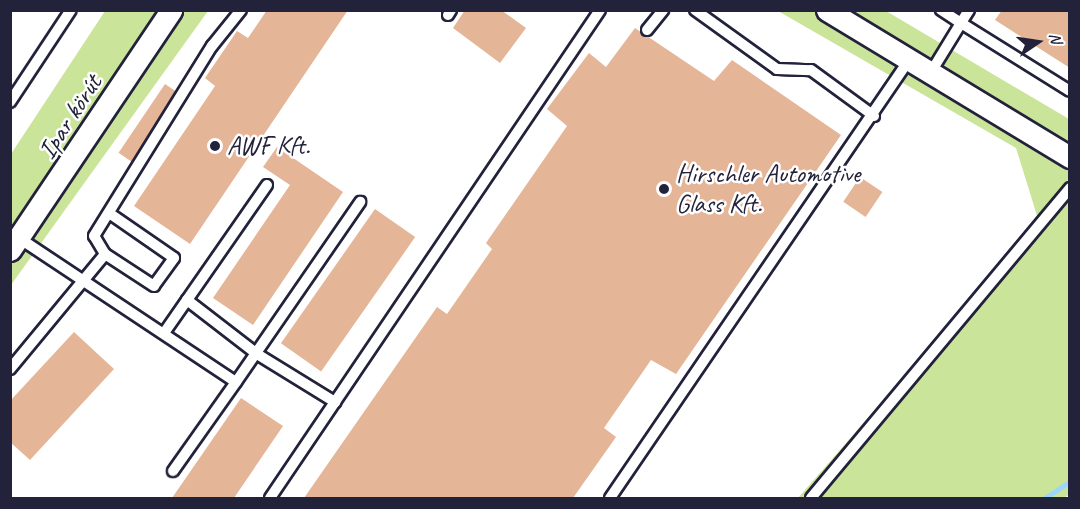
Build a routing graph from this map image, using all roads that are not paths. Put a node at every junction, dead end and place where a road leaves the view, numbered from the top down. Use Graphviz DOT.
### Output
graph roads {
  1 [pos="71,10"];
  2 [pos="171,10"];
  3 [pos="241,10"];
  4 [pos="600,10"];
  5 [pos="663,10"];
  6 [pos="695,10"];
  7 [pos="941,10"];
  8 [pos="969,10"];
  9 [pos="836,13"];
  10 [pos="962,23"];
  11 [pos="647,30"];
  12 [pos="909,60"];
  13 [pos="931,72"];
  14 [pos="1070,91"];
  15 [pos="10,102"];
  16 [pos="874,116"];
  17 [pos="1070,157"];
  18 [pos="267,185"];
  19 [pos="1070,188"];
  20 [pos="360,202"];
  21 [pos="109,213"];
  22 [pos="15,244"];
  23 [pos="105,254"];
  24 [pos="83,282"];
  25 [pos="187,300"];
  26 [pos="164,333"];
  27 [pos="257,354"];
  28 [pos="10,369"];
  29 [pos="236,382"];
  30 [pos="335,402"];
  31 [pos="173,471"];
  32 [pos="270,498"];
  33 [pos="610,498"];
  34 [pos="811,498"];
  1 -- 15 [label="lane"];
  2 -- 22 [label="street, Ipar körút"];
  3 -- 21 [label="lane"];
  4 -- 30 [label="lane"];
  5 -- 11 [label="lane"];
  6 -- 16 [label="lane"];
  7 -- 10 [label="lane"];
  8 -- 10 [label="lane"];
  9 -- 12 [label="street"];
  10 -- 13 [label="lane"];
  10 -- 14 [label="lane"];
  12 -- 13 [label="street"];
  12 -- 16 [label="lane"];
  13 -- 17 [label="street"];
  16 -- 33 [label="lane"];
  18 -- 25 [label="lane"];
  19 -- 34 [label="lane"];
  20 -- 27 [label="lane"];
  21 -- 23 [label="lane"];
  21 -- 23 [label="lane"];
  22 -- 24 [label="lane"];
  23 -- 24 [label="lane"];
  24 -- 26 [label="lane"];
  24 -- 28 [label="lane"];
  25 -- 26 [label="lane"];
  25 -- 27 [label="lane"];
  26 -- 29 [label="lane"];
  27 -- 29 [label="lane"];
  27 -- 30 [label="lane"];
  29 -- 31 [label="lane"];
  30 -- 32 [label="lane"];
}
